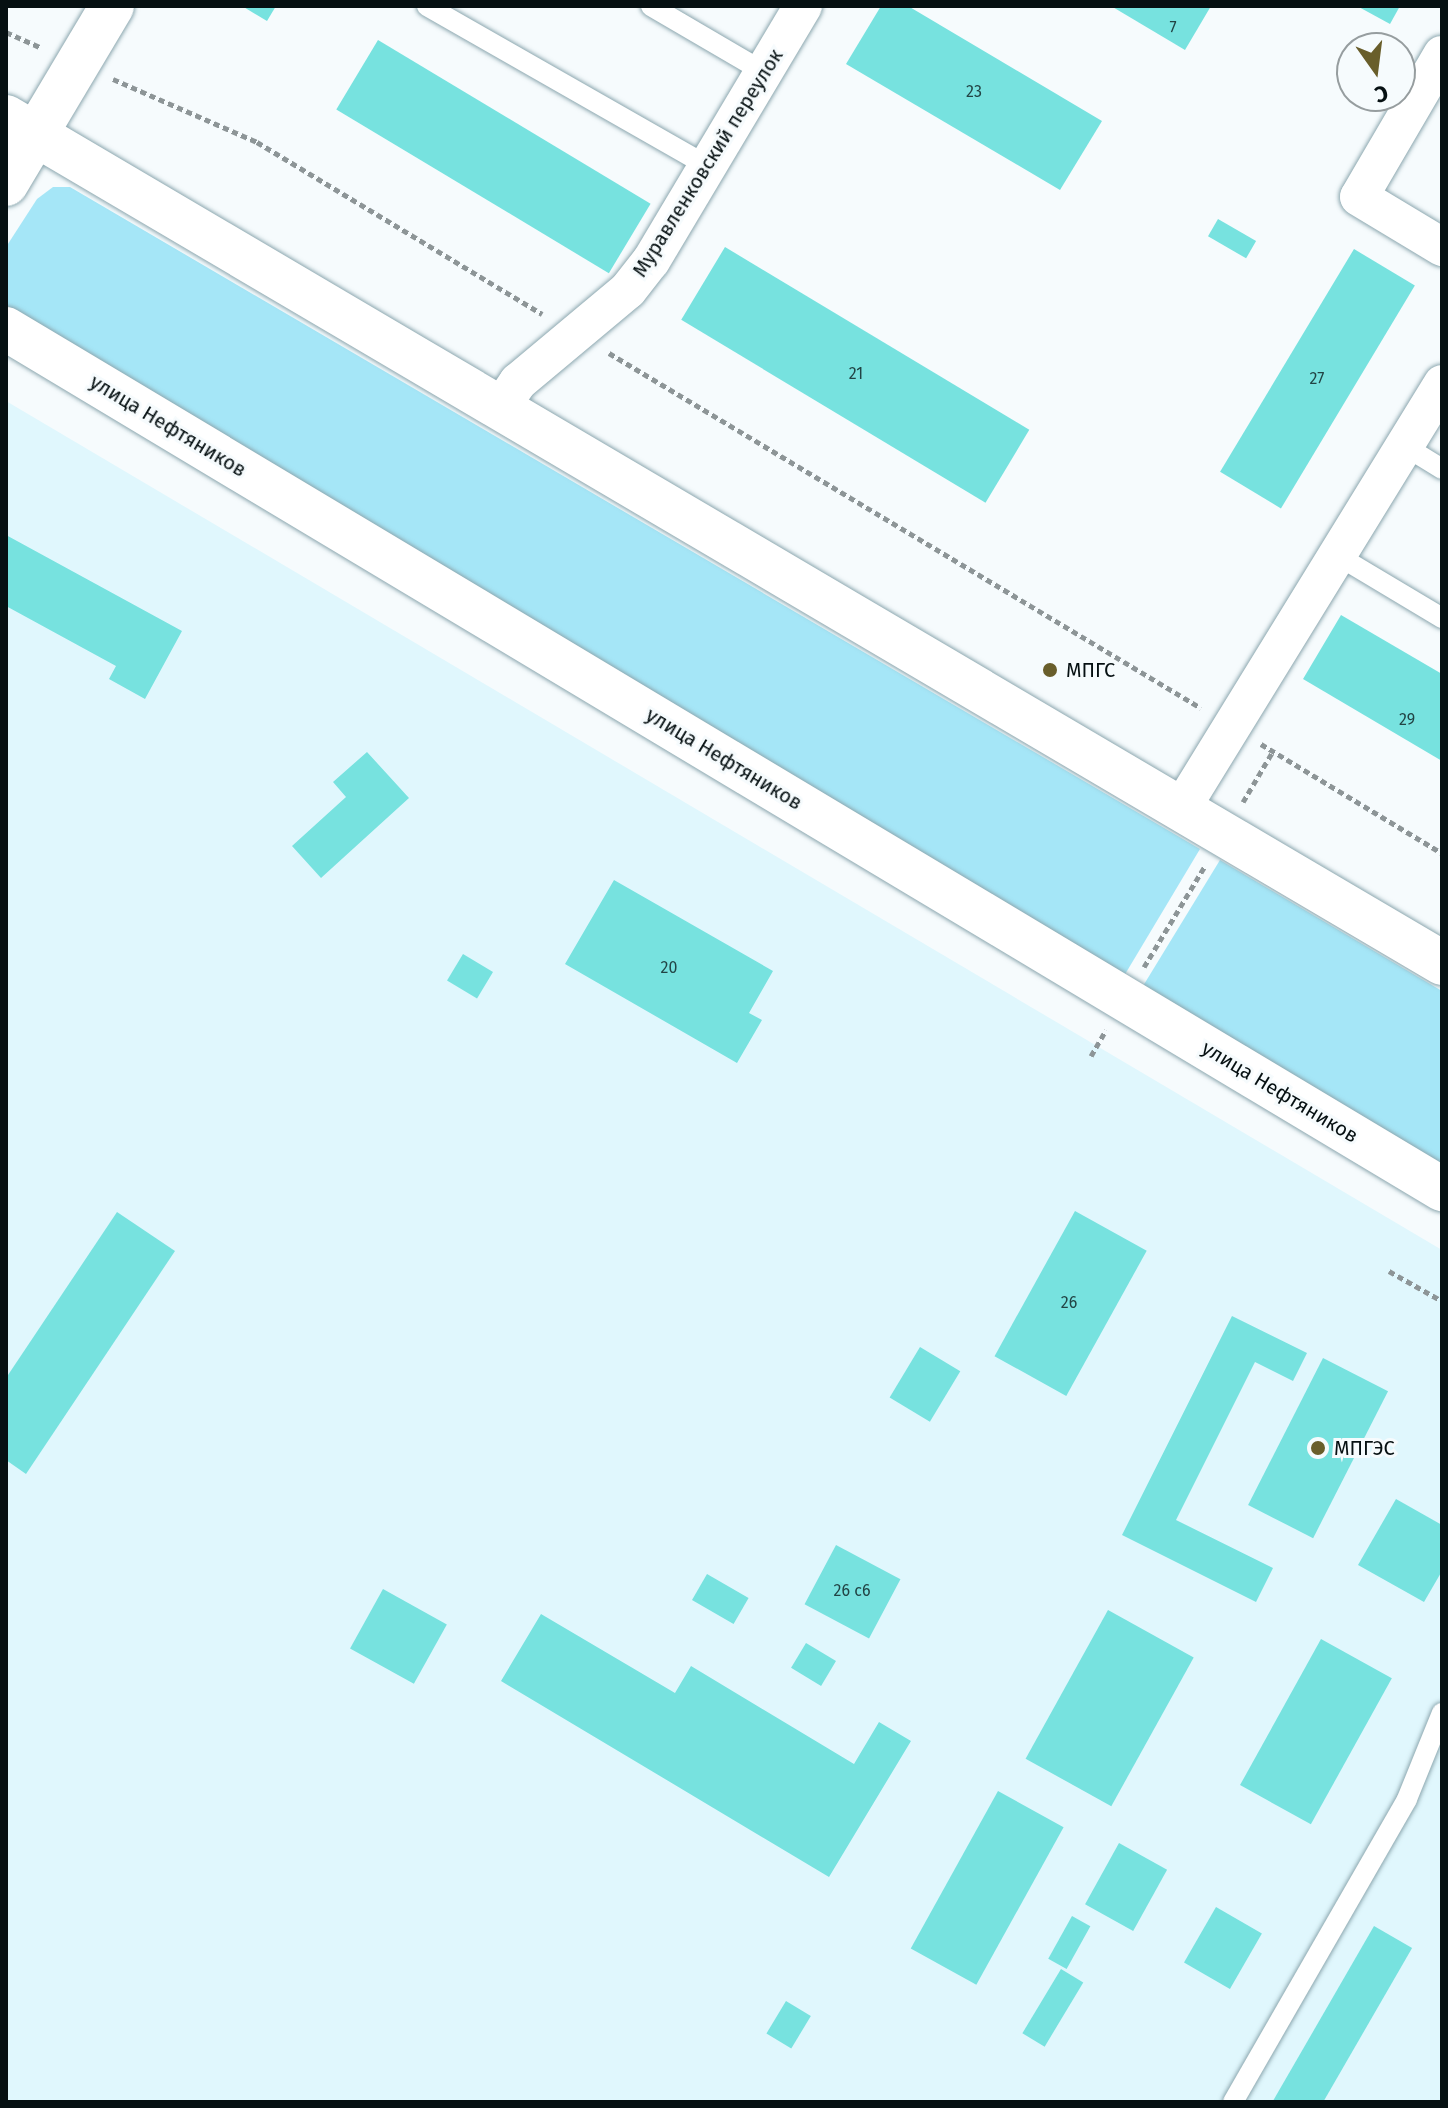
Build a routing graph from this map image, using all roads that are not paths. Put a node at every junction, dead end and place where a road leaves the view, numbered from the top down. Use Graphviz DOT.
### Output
graph roads {
  1 [pos="112,6"];
  2 [pos="427,6"];
  3 [pos="651,6"];
  4 [pos="803,6"];
  5 [pos="1442,55"];
  6 [pos="764,72"];
  7 [pos="21,126"];
  8 [pos="708,166"];
  9 [pos="6,184"];
  10 [pos="1442,247"];
  11 [pos="6,329"];
  12 [pos="1442,384"];
  13 [pos="499,410"];
  14 [pos="1403,445"];
  15 [pos="1442,469"];
  16 [pos="1335,554"];
  17 [pos="1442,618"];
  18 [pos="1181,809"];
  19 [pos="1442,963"];
  20 [pos="1442,1189"];
  21 [pos="1442,1713"];
  22 [pos="1233,2102"];
  1 -- 7 [label="main road"];
  2 -- 8 [label="lane"];
  3 -- 6 [label="lane"];
  4 -- 6 [label="street, Муравленковский переулок"];
  5 -- 10 [label="street"];
  6 -- 8 [label="street, Муравленковский переулок"];
  7 -- 9 [label="main road"];
  7 -- 13 [label="main road"];
  8 -- 13 [label="street, Муравленковский переулок"];
  11 -- 20 [label="main road, улица Нефтяников"];
  12 -- 14 [label="street"];
  13 -- 18 [label="main road"];
  14 -- 15 [label="lane"];
  14 -- 16 [label="street"];
  16 -- 17 [label="lane"];
  16 -- 18 [label="street"];
  18 -- 19 [label="main road"];
  21 -- 22 [label="lane"];
}
